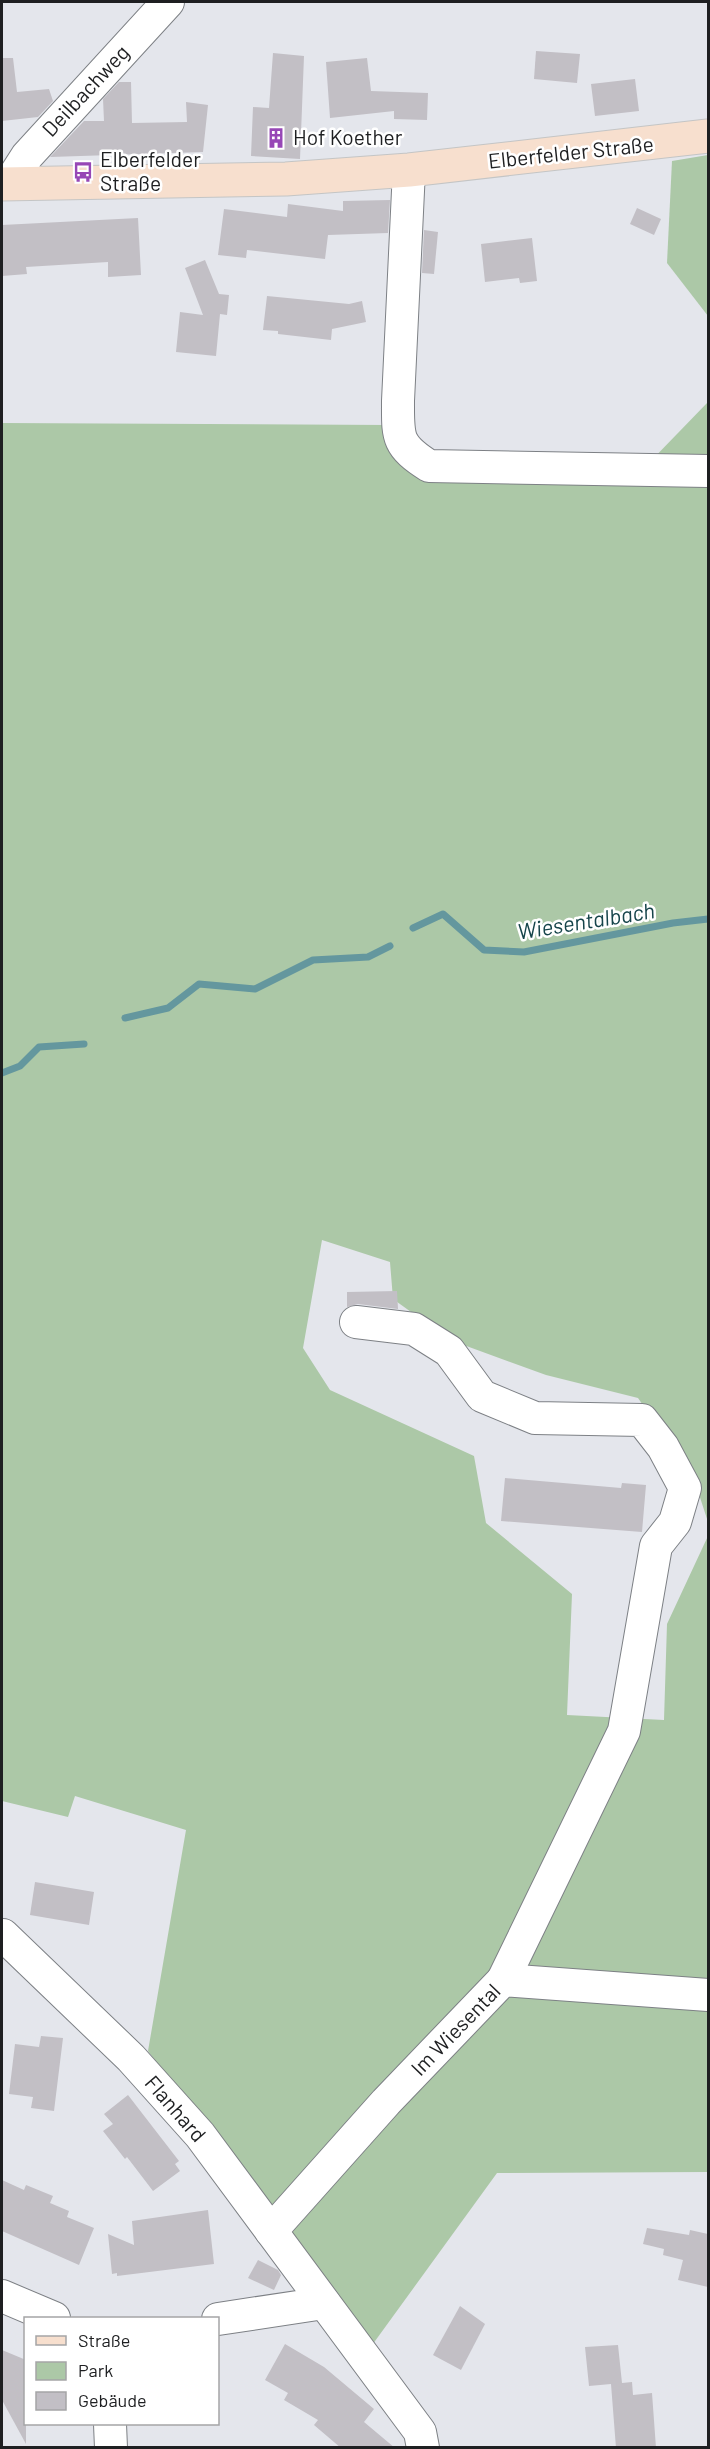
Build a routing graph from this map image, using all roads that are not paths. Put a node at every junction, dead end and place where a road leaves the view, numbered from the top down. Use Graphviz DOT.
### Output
graph roads {
  1 [pos="161,4"];
  2 [pos="708,136"];
  3 [pos="409,170"];
  4 [pos="5,184"];
  5 [pos="708,471"];
  6 [pos="356,1322"];
  7 [pos="3,1935"];
  8 [pos="503,1980"];
  9 [pos="708,1995"];
  10 [pos="271,2231"];
  11 [pos="2,2296"];
  12 [pos="324,2303"];
  13 [pos="49,2317"];
  14 [pos="219,2319"];
  15 [pos="111,2425"];
  16 [pos="111,2448"];
  17 [pos="423,2448"];
  1 -- 4 [label="street, Deilbachweg"];
  2 -- 3 [label="main road, Elberfelder Straße"];
  3 -- 4 [label="main road, Elberfelder Straße"];
  3 -- 5 [label="street"];
  6 -- 8 [label="street"];
  7 -- 10 [label="street, Flanhard"];
  8 -- 9 [label="street, Im Wiesental"];
  8 -- 10 [label="street, Im Wiesental"];
  10 -- 12 [label="street, Flanhard"];
  11 -- 13 [label="street"];
  12 -- 14 [label="street"];
  12 -- 17 [label="street, Flanhard"];
  15 -- 16 [label="street"];
}
